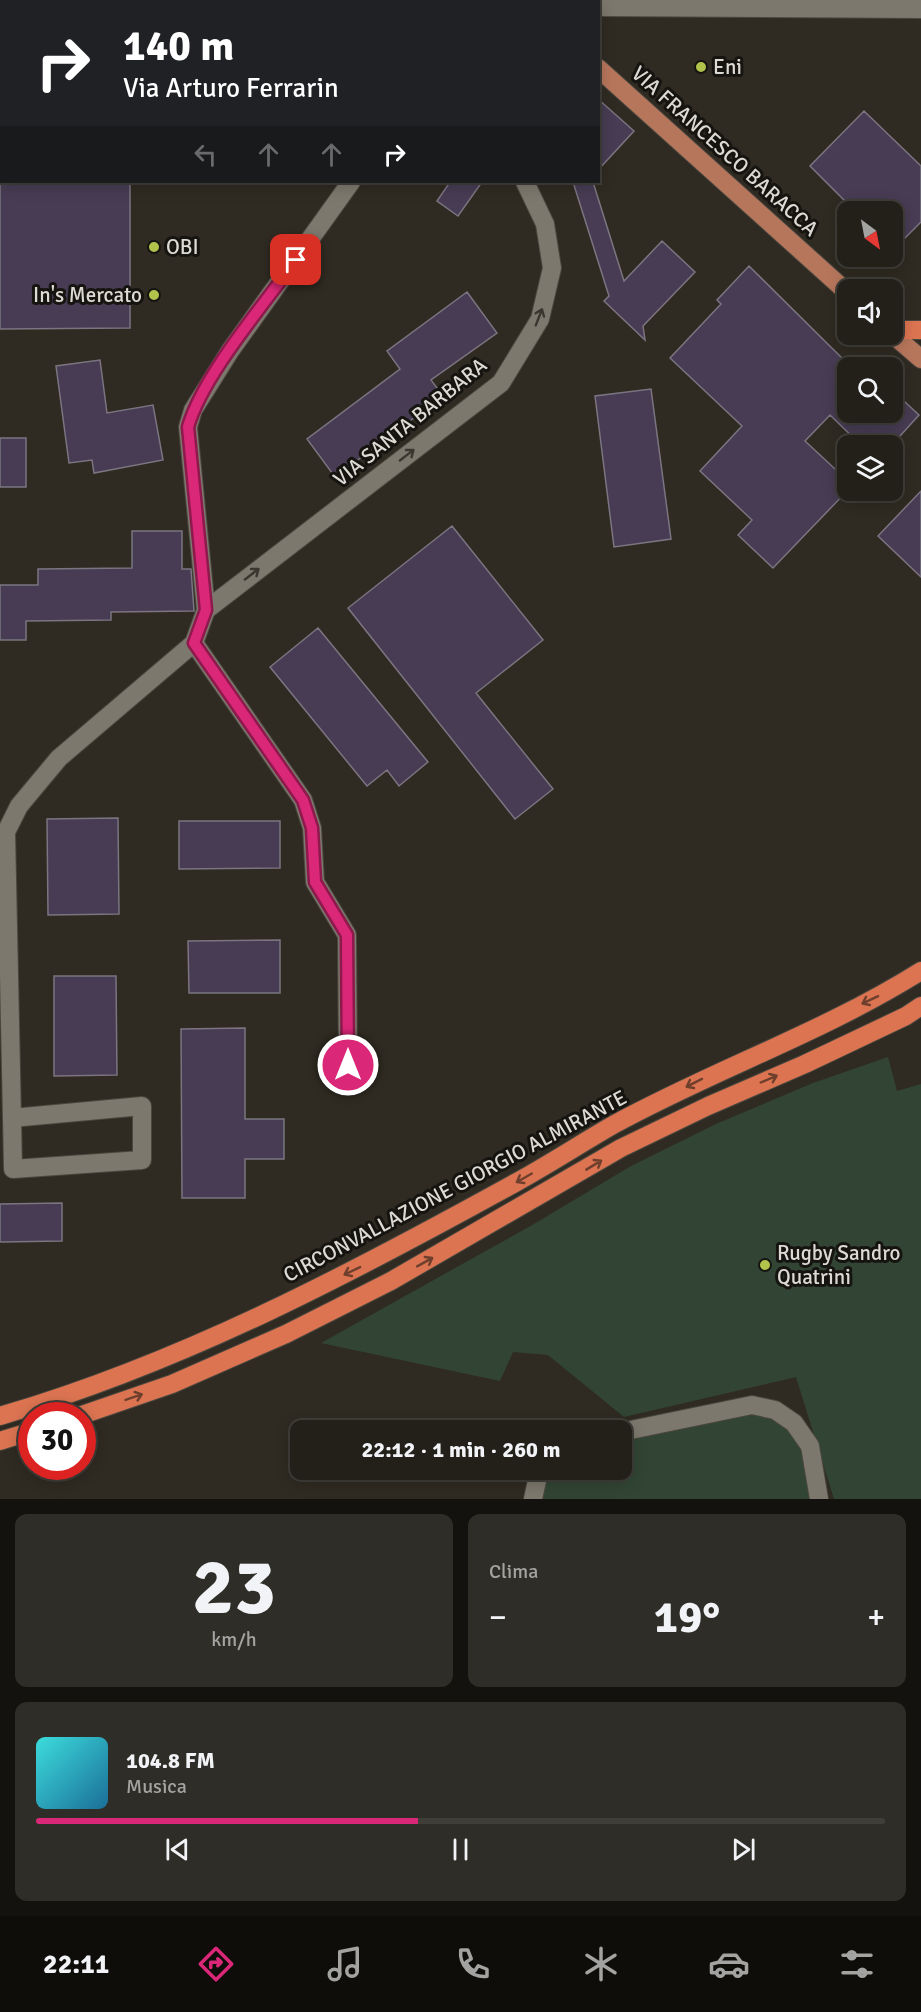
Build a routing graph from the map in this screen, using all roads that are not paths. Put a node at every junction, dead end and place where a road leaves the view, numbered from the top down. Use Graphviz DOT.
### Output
graph roads {
  1 [pos="600,7"];
  2 [pos="921,9"];
  3 [pos="600,70"];
  4 [pos="350,183"];
  5 [pos="525,183"];
  6 [pos="837,283"];
  7 [pos="921,330"];
  8 [pos="903,331"];
  9 [pos="903,342"];
  10 [pos="921,358"];
  11 [pos="206,610"];
  12 [pos="194,643"];
  13 [pos="921,971"];
  14 [pos="916,1010"];
  15 [pos="348,1065"];
  16 [pos="12,1118"];
  17 [pos="96,1410"];
  18 [pos="0,1416"];
  19 [pos="632,1430"];
  20 [pos="18,1435"];
  21 [pos="0,1441"];
  22 [pos="537,1480"];
  23 [pos="533,1499"];
  24 [pos="819,1499"];
  1 -- 2 [label="street"];
  3 -- 6 [label="main road, VIA FRANCESCO BARACCA"];
  4 -- 11 [label="street"];
  11 -- 5 [label="street, VIA SANTA BARBARA, one-way"];
  7 -- 8 [label="highway"];
  9 -- 10 [label="main road"];
  11 -- 12 [label="street"];
  12 -- 15 [label="street"];
  12 -- 16 [label="street"];
  13 -- 18 [label="highway, CIRCONVALLAZIONE GIORGIO ALMIRANTE, one-way"];
  17 -- 14 [label="highway, one-way"];
  16 -- 16 [label="street"];
  19 -- 24 [label="street"];
  20 -- 21 [label="highway"];
  22 -- 23 [label="street"];
}
